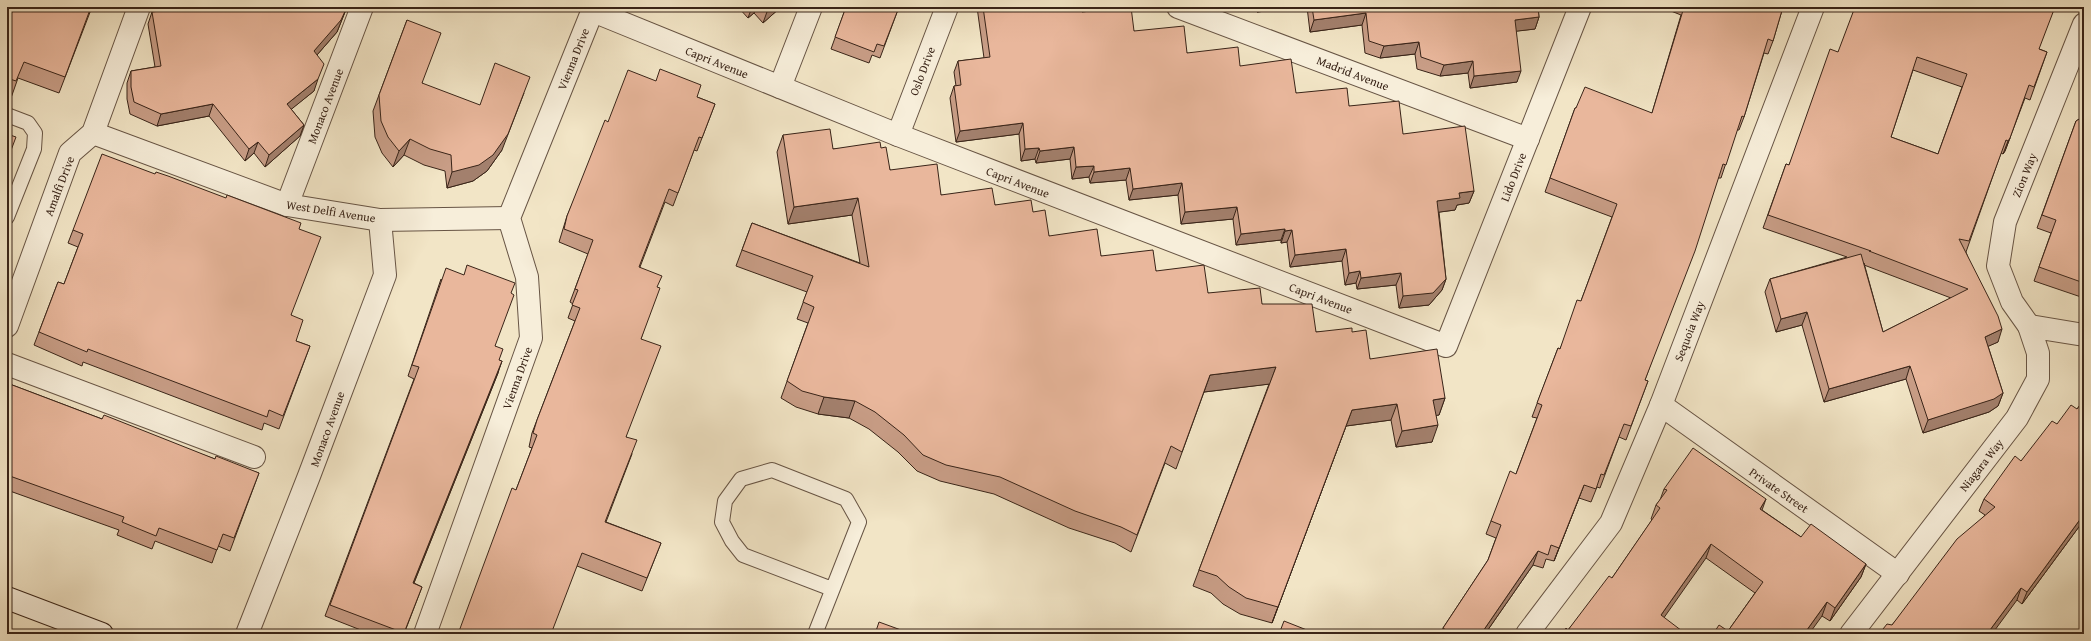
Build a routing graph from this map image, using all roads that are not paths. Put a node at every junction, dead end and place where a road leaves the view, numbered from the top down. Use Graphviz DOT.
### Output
graph roads {
  1 [pos="139,7"];
  2 [pos="362,7"];
  3 [pos="810,7"];
  4 [pos="947,7"];
  5 [pos="1178,7"];
  6 [pos="1580,7"];
  7 [pos="1813,7"];
  8 [pos="594,9"];
  9 [pos="2084,24"];
  10 [pos="780,87"];
  11 [pos="7,115"];
  12 [pos="93,133"];
  13 [pos="898,135"];
  14 [pos="1528,139"];
  15 [pos="287,205"];
  16 [pos="7,218"];
  17 [pos="510,218"];
  18 [pos="380,220"];
  19 [pos="7,326"];
  20 [pos="2029,326"];
  21 [pos="2084,335"];
  22 [pos="1446,346"];
  23 [pos="7,364"];
  24 [pos="1661,405"];
  25 [pos="254,457"];
  26 [pos="1898,574"];
  27 [pos="832,589"];
  28 [pos="7,598"];
  29 [pos="102,634"];
  30 [pos="247,634"];
  31 [pos="425,634"];
  32 [pos="815,634"];
  33 [pos="1527,634"];
  34 [pos="1851,634"];
  1 -- 12 [label="street, Amalfi Drive"];
  2 -- 15 [label="street, Monaco Avenue"];
  3 -- 10 [label="street"];
  4 -- 13 [label="street, Oslo Drive"];
  5 -- 14 [label="street, Madrid Avenue"];
  6 -- 14 [label="street, Lido Drive"];
  7 -- 24 [label="street, Sequoia Way"];
  8 -- 10 [label="street, Capri Avenue"];
  8 -- 17 [label="street, Vienna Drive"];
  9 -- 20 [label="street, Zion Way"];
  10 -- 13 [label="street, Capri Avenue"];
  11 -- 16 [label="lane"];
  12 -- 15 [label="street, West Delfi Avenue"];
  12 -- 19 [label="street, Amalfi Drive"];
  13 -- 22 [label="street, Capri Avenue"];
  14 -- 22 [label="street, Lido Drive"];
  15 -- 18 [label="street, West Delfi Avenue"];
  17 -- 18 [label="street, West Delfi Avenue"];
  17 -- 31 [label="street, Vienna Drive"];
  18 -- 30 [label="street, Monaco Avenue"];
  20 -- 21 [label="street"];
  20 -- 26 [label="street, Niagara Way"];
  23 -- 25 [label="street"];
  24 -- 26 [label="street, Private Street"];
  24 -- 33 [label="street, Sequoia Way"];
  26 -- 34 [label="street, Niagara Way"];
  27 -- 27 [label="lane"];
  27 -- 32 [label="lane"];
  28 -- 29 [label="street"];
}
